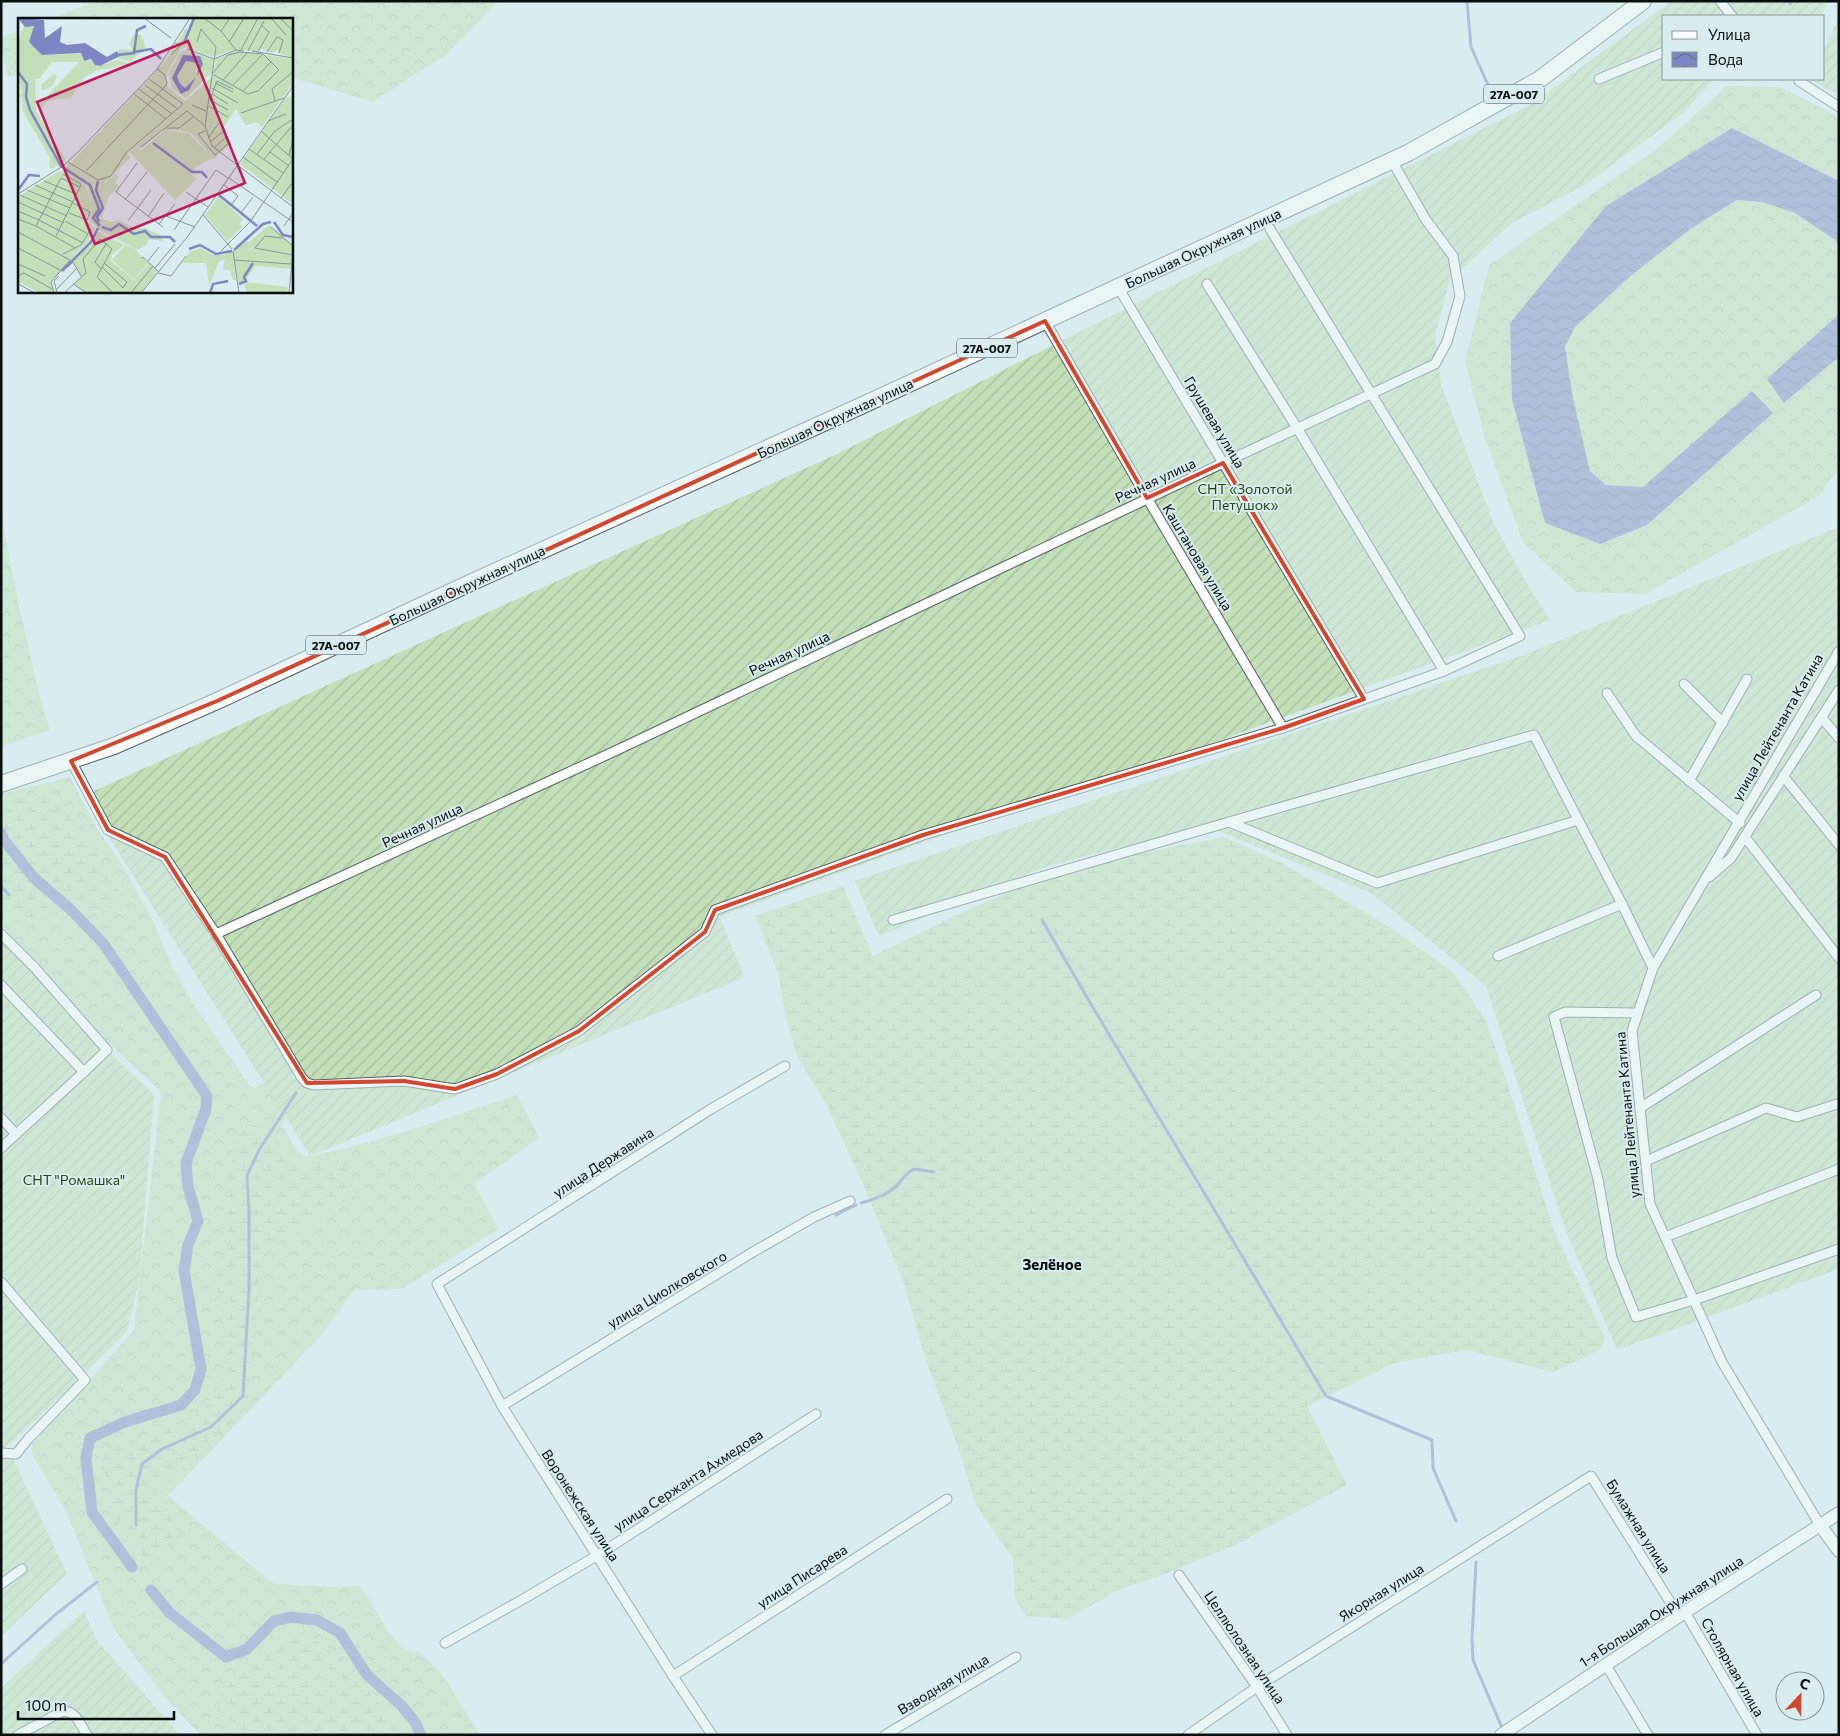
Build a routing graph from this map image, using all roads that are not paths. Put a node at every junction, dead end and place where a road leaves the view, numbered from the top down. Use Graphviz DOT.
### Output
graph roads {
  1 [pos="1643,1"];
  2 [pos="1720,1"];
  3 [pos="1731,15"];
  4 [pos="1662,53"];
  5 [pos="1599,79"];
  6 [pos="1799,81"];
  7 [pos="1839,107"];
  8 [pos="1392,161"];
  9 [pos="1270,229"];
  10 [pos="1207,284"];
  11 [pos="1118,287"];
  12 [pos="1046,321"];
  13 [pos="1371,394"];
  14 [pos="1297,428"];
  15 [pos="1223,463"];
  16 [pos="1148,498"];
  17 [pos="1839,651"];
  18 [pos="1444,671"];
  19 [pos="1747,679"];
  20 [pos="1684,684"];
  21 [pos="1839,690"];
  22 [pos="1607,693"];
  23 [pos="1364,699"];
  24 [pos="1822,718"];
  25 [pos="1723,724"];
  26 [pos="1283,728"];
  27 [pos="1839,738"];
  28 [pos="71,762"];
  29 [pos="1784,777"];
  30 [pos="1689,781"];
  31 [pos="2,784"];
  32 [pos="1578,820"];
  33 [pos="1229,822"];
  34 [pos="1740,823"];
  35 [pos="1745,837"];
  36 [pos="1839,845"];
  37 [pos="1703,882"];
  38 [pos="1622,904"];
  39 [pos="893,920"];
  40 [pos="1,934"];
  41 [pos="216,934"];
  42 [pos="1498,956"];
  43 [pos="1839,958"];
  44 [pos="1653,968"];
  45 [pos="1,985"];
  46 [pos="1816,995"];
  47 [pos="1637,1013"];
  48 [pos="785,1066"];
  49 [pos="84,1072"];
  50 [pos="1837,1104"];
  51 [pos="1640,1108"];
  52 [pos="1,1118"];
  53 [pos="16,1134"];
  54 [pos="1,1148"];
  55 [pos="1646,1161"];
  56 [pos="1839,1169"];
  57 [pos="850,1201"];
  58 [pos="1665,1237"];
  59 [pos="1839,1249"];
  60 [pos="1,1282"];
  61 [pos="437,1284"];
  62 [pos="1694,1300"];
  63 [pos="502,1406"];
  64 [pos="816,1414"];
  65 [pos="1,1453"];
  66 [pos="1591,1476"];
  67 [pos="947,1499"];
  68 [pos="1839,1514"];
  69 [pos="1820,1525"];
  70 [pos="1839,1551"];
  71 [pos="598,1555"];
  72 [pos="22,1569"];
  73 [pos="1179,1575"];
  74 [pos="1,1584"];
  75 [pos="1682,1614"];
  76 [pos="445,1643"];
  77 [pos="1016,1658"];
  78 [pos="1606,1665"];
  79 [pos="673,1676"];
  80 [pos="1258,1687"];
  81 [pos="18,1735"];
  82 [pos="87,1735"];
  83 [pos="712,1735"];
  84 [pos="885,1735"];
  85 [pos="1188,1735"];
  86 [pos="1287,1735"];
  87 [pos="1501,1735"];
  88 [pos="1648,1735"];
  89 [pos="1757,1735"];
  1 -- 8 [label="highway, Большая Окружная улица / 27А-007"];
  2 -- 3 [label="street"];
  4 -- 5 [label="street"];
  6 -- 7 [label="street"];
  8 -- 11 [label="highway, Большая Окружная улица / 27А-007"];
  8 -- 13 [label="street, Речная улица"];
  9 -- 13 [label="street"];
  10 -- 14 [label="street"];
  11 -- 12 [label="highway, Большая Окружная улица / 27А-007"];
  11 -- 15 [label="street, Грушевая улица"];
  12 -- 16 [label="street, Каштановая улица"];
  12 -- 28 [label="highway, Большая Окружная улица / 27А-007"];
  13 -- 14 [label="street, Речная улица"];
  13 -- 18 [label="street"];
  14 -- 15 [label="street, Речная улица"];
  14 -- 18 [label="street"];
  15 -- 16 [label="street, Речная улица"];
  15 -- 23 [label="street, Грушевая улица"];
  16 -- 26 [label="street, Каштановая улица"];
  16 -- 41 [label="street, Речная улица"];
  17 -- 34 [label="street, улица Лейтенанта Катина"];
  18 -- 23 [label="street"];
  19 -- 25 [label="street"];
  20 -- 25 [label="street"];
  21 -- 24 [label="street"];
  22 -- 30 [label="street"];
  23 -- 26 [label="street"];
  24 -- 27 [label="street"];
  24 -- 29 [label="street"];
  25 -- 30 [label="street"];
  26 -- 41 [label="street"];
  28 -- 31 [label="highway, Большая Окружная улица / 27А-007"];
  28 -- 41 [label="street"];
  29 -- 35 [label="street"];
  29 -- 36 [label="street"];
  30 -- 34 [label="street"];
  32 -- 33 [label="street"];
  32 -- 33 [label="street"];
  32 -- 38 [label="street"];
  33 -- 39 [label="street"];
  34 -- 37 [label="street, улица Лейтенанта Катина"];
  35 -- 37 [label="street"];
  35 -- 43 [label="street"];
  37 -- 44 [label="street, улица Лейтенанта Катина"];
  38 -- 42 [label="street"];
  38 -- 44 [label="street"];
  40 -- 49 [label="street"];
  44 -- 47 [label="street, улица Лейтенанта Катина"];
  45 -- 49 [label="street"];
  46 -- 51 [label="street"];
  47 -- 51 [label="street, улица Лейтенанта Катина"];
  47 -- 62 [label="street"];
  48 -- 61 [label="street, улица Державина"];
  49 -- 53 [label="street"];
  50 -- 55 [label="street"];
  51 -- 55 [label="street, улица Лейтенанта Катина"];
  52 -- 53 [label="street"];
  53 -- 54 [label="street"];
  55 -- 58 [label="street, улица Лейтенанта Катина"];
  56 -- 58 [label="street"];
  57 -- 63 [label="street, улица Циолковского"];
  58 -- 62 [label="street, улица Лейтенанта Катина"];
  59 -- 62 [label="street"];
  60 -- 65 [label="street"];
  61 -- 63 [label="street, Воронежская улица"];
  62 -- 69 [label="street, улица Лейтенанта Катина"];
  63 -- 71 [label="street, Воронежская улица"];
  64 -- 71 [label="street, улица Сержанта Ахмедова"];
  66 -- 75 [label="street, Бумажная улица"];
  66 -- 80 [label="street, Якорная улица"];
  67 -- 79 [label="street, улица Писарева"];
  68 -- 69 [label="street, 1-я Большая Окружная улица"];
  69 -- 70 [label="street, улица Лейтенанта Катина"];
  69 -- 75 [label="street, 1-я Большая Окружная улица"];
  71 -- 76 [label="street, улица Сержанта Ахмедова"];
  71 -- 79 [label="street, Воронежская улица"];
  72 -- 74 [label="street"];
  73 -- 80 [label="street, Целлюлозная улица"];
  75 -- 78 [label="street, 1-я Большая Окружная улица"];
  75 -- 89 [label="street, Столярная улица"];
  77 -- 84 [label="street, Взводная улица"];
  78 -- 87 [label="street, 1-я Большая Окружная улица"];
  78 -- 88 [label="street"];
  79 -- 83 [label="street, Воронежская улица"];
  80 -- 85 [label="street, Якорная улица"];
  80 -- 86 [label="street, Целлюлозная улица"];
  81 -- 82 [label="street"];
}
